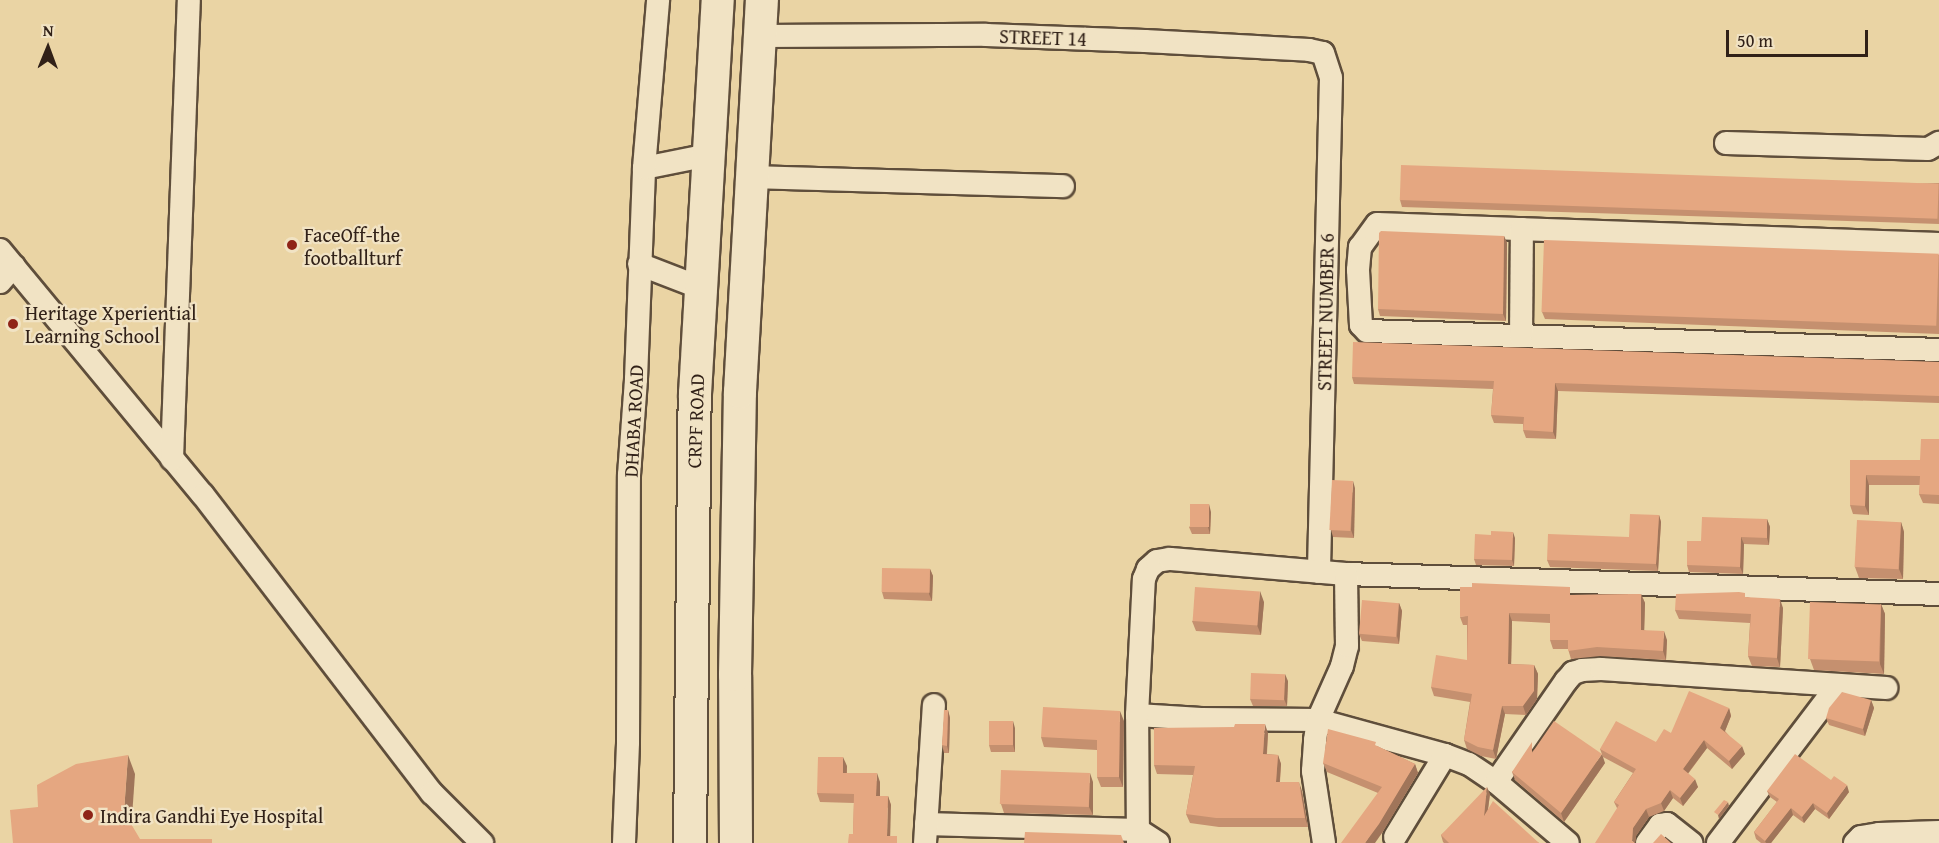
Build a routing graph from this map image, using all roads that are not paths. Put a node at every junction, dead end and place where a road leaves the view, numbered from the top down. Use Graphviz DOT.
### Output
graph roads {
  1 [pos="189,0"];
  2 [pos="658,0"];
  3 [pos="718,0"];
  4 [pos="762,0"];
  5 [pos="762,36"];
  6 [pos="1323,53"];
  7 [pos="1726,143"];
  8 [pos="1939,143"];
  9 [pos="709,154"];
  10 [pos="644,168"];
  11 [pos="753,177"];
  12 [pos="1063,186"];
  13 [pos="1522,229"];
  14 [pos="1939,244"];
  15 [pos="639,264"];
  16 [pos="5,266"];
  17 [pos="701,288"];
  18 [pos="1521,336"];
  19 [pos="1939,350"];
  20 [pos="172,459"];
  21 [pos="1319,572"];
  22 [pos="1346,574"];
  23 [pos="1939,594"];
  24 [pos="1837,686"];
  25 [pos="1886,688"];
  26 [pos="934,705"];
  27 [pos="1137,714"];
  28 [pos="1318,720"];
  29 [pos="1445,754"];
  30 [pos="1496,783"];
  31 [pos="1939,832"];
  32 [pos="926,833"];
  33 [pos="1138,837"];
  34 [pos="1395,837"];
  35 [pos="482,843"];
  36 [pos="624,843"];
  37 [pos="690,843"];
  38 [pos="736,843"];
  39 [pos="1158,843"];
  40 [pos="1324,843"];
  41 [pos="1568,843"];
  42 [pos="1647,843"];
  43 [pos="1691,843"];
  44 [pos="1718,843"];
  45 [pos="1855,843"];
  1 -- 20 [label="street"];
  2 -- 10 [label="street, DHABA ROAD"];
  3 -- 9 [label="street, CRPF ROAD"];
  4 -- 5 [label="street"];
  5 -- 6 [label="street, STREET 14"];
  5 -- 11 [label="street"];
  6 -- 21 [label="street, STREET NUMBER 6"];
  7 -- 8 [label="street"];
  9 -- 10 [label="street"];
  9 -- 17 [label="street, CRPF ROAD"];
  10 -- 15 [label="street, DHABA ROAD"];
  11 -- 12 [label="street"];
  11 -- 38 [label="street"];
  13 -- 14 [label="street"];
  13 -- 18 [label="street"];
  13 -- 18 [label="street"];
  15 -- 17 [label="street"];
  15 -- 36 [label="street, DHABA ROAD"];
  16 -- 20 [label="street"];
  17 -- 37 [label="street, CRPF ROAD"];
  18 -- 19 [label="street"];
  20 -- 35 [label="street"];
  21 -- 22 [label="street"];
  21 -- 27 [label="street"];
  22 -- 23 [label="street"];
  22 -- 28 [label="street"];
  24 -- 25 [label="street"];
  24 -- 30 [label="street"];
  24 -- 44 [label="street"];
  26 -- 32 [label="street"];
  27 -- 28 [label="street"];
  27 -- 33 [label="street"];
  28 -- 29 [label="street"];
  28 -- 40 [label="street"];
  29 -- 30 [label="street"];
  29 -- 34 [label="street"];
  30 -- 41 [label="street"];
  31 -- 45 [label="street"];
  32 -- 33 [label="street"];
  33 -- 39 [label="street"];
  42 -- 43 [label="street"];
}
